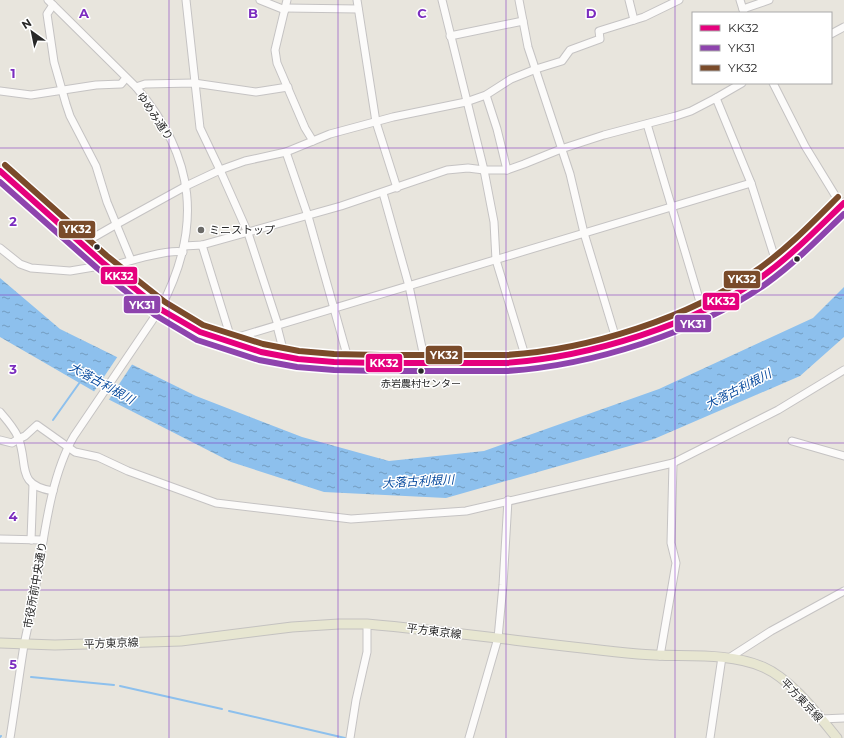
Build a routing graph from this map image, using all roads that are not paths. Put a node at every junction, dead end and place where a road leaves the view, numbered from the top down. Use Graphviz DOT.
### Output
graph roads {
  1 [pos="186,0"];
  2 [pos="260,0"];
  3 [pos="287,0"];
  4 [pos="357,0"];
  5 [pos="442,0"];
  6 [pos="519,0"];
  7 [pos="629,0"];
  8 [pos="679,0"];
  9 [pos="740,0"];
  10 [pos="770,0"];
  11 [pos="50,3"];
  12 [pos="285,9"];
  13 [pos="358,9"];
  14 [pos="744,11"];
  15 [pos="634,20"];
  16 [pos="523,21"];
  17 [pos="844,27"];
  18 [pos="832,33"];
  19 [pos="450,36"];
  20 [pos="536,69"];
  21 [pos="126,78"];
  22 [pos="194,83"];
  23 [pos="740,84"];
  24 [pos="773,84"];
  25 [pos="288,87"];
  26 [pos="136,88"];
  27 [pos="0,90"];
  28 [pos="61,90"];
  29 [pos="486,95"];
  30 [pos="716,98"];
  31 [pos="466,102"];
  32 [pos="376,122"];
  33 [pos="647,124"];
  34 [pos="313,141"];
  35 [pos="561,149"];
  36 [pos="286,152"];
  37 [pos="220,170"];
  38 [pos="484,170"];
  39 [pos="507,170"];
  40 [pos="0,171"];
  41 [pos="751,183"];
  42 [pos="186,186"];
  43 [pos="397,188"];
  44 [pos="384,193"];
  45 [pos="843,204"];
  46 [pos="671,207"];
  47 [pos="308,216"];
  48 [pos="117,224"];
  49 [pos="248,233"];
  50 [pos="584,233"];
  51 [pos="82,244"];
  52 [pos="202,245"];
  53 [pos="0,248"];
  54 [pos="184,249"];
  55 [pos="131,260"];
  56 [pos="496,260"];
  57 [pos="106,264"];
  58 [pos="777,265"];
  59 [pos="409,286"];
  60 [pos="160,309"];
  61 [pos="334,309"];
  62 [pos="703,312"];
  63 [pos="277,325"];
  64 [pos="225,341"];
  65 [pos="617,342"];
  66 [pos="285,357"];
  67 [pos="349,362"];
  68 [pos="425,362"];
  69 [pos="526,362"];
  70 [pos="844,370"];
  71 [pos="0,412"];
  72 [pos="74,436"];
  73 [pos="18,438"];
  74 [pos="0,440"];
  75 [pos="792,441"];
  76 [pos="68,447"];
  77 [pos="844,456"];
  78 [pos="673,463"];
  79 [pos="33,484"];
  80 [pos="53,491"];
  81 [pos="508,500"];
  82 [pos="0,539"];
  83 [pos="31,540"];
  84 [pos="44,540"];
  85 [pos="844,591"];
  86 [pos="367,624"];
  87 [pos="498,638"];
  88 [pos="0,643"];
  89 [pos="24,644"];
  90 [pos="660,656"];
  91 [pos="725,658"];
  92 [pos="844,718"];
  93 [pos="821,719"];
  94 [pos="10,738"];
  95 [pos="350,738"];
  96 [pos="469,738"];
  97 [pos="710,738"];
  98 [pos="837,738"];
  1 -- 22 [label="street"];
  2 -- 12 [label="street"];
  3 -- 12 [label="street"];
  4 -- 13 [label="street"];
  5 -- 19 [label="street"];
  6 -- 16 [label="street"];
  7 -- 15 [label="street"];
  8 -- 15 [label="street"];
  9 -- 14 [label="street"];
  10 -- 14 [label="street"];
  11 -- 21 [label="street, ゆめみ通り"];
  11 -- 28 [label="street"];
  12 -- 13 [label="street"];
  12 -- 25 [label="street"];
  13 -- 32 [label="street"];
  15 -- 20 [label="street"];
  16 -- 19 [label="street"];
  16 -- 20 [label="street"];
  17 -- 18 [label="street"];
  19 -- 31 [label="street"];
  20 -- 29 [label="street"];
  20 -- 35 [label="street"];
  21 -- 26 [label="street, ゆめみ通り"];
  21 -- 28 [label="street"];
  22 -- 25 [label="street"];
  22 -- 26 [label="street"];
  22 -- 37 [label="street"];
  23 -- 30 [label="street"];
  24 -- 45 [label="street"];
  25 -- 34 [label="street"];
  26 -- 42 [label="street, ゆめみ通り"];
  27 -- 28 [label="street"];
  28 -- 48 [label="street"];
  29 -- 31 [label="street"];
  29 -- 39 [label="street"];
  30 -- 33 [label="street"];
  30 -- 41 [label="street"];
  31 -- 32 [label="street"];
  31 -- 38 [label="street"];
  32 -- 34 [label="street"];
  32 -- 43 [label="street"];
  33 -- 35 [label="street"];
  33 -- 46 [label="street"];
  34 -- 36 [label="street"];
  35 -- 39 [label="street"];
  35 -- 50 [label="street"];
  36 -- 37 [label="street"];
  36 -- 47 [label="street"];
  37 -- 42 [label="street"];
  37 -- 49 [label="street"];
  38 -- 39 [label="street"];
  38 -- 43 [label="street"];
  38 -- 56 [label="street"];
  40 -- 51 [label="main road"];
  41 -- 46 [label="street"];
  41 -- 58 [label="street"];
  42 -- 48 [label="street"];
  42 -- 54 [label="street, ゆめみ通り"];
  43 -- 44 [label="street"];
  44 -- 47 [label="street"];
  44 -- 59 [label="street"];
  45 -- 58 [label="main road"];
  46 -- 50 [label="street"];
  46 -- 62 [label="street"];
  47 -- 49 [label="street"];
  47 -- 61 [label="street"];
  48 -- 51 [label="street"];
  48 -- 55 [label="street"];
  49 -- 52 [label="street"];
  49 -- 63 [label="street"];
  50 -- 56 [label="street"];
  50 -- 65 [label="street"];
  51 -- 57 [label="main road"];
  52 -- 54 [label="street"];
  52 -- 64 [label="street"];
  53 -- 57 [label="street"];
  54 -- 55 [label="street"];
  54 -- 60 [label="street, ゆめみ通り"];
  55 -- 57 [label="street"];
  56 -- 59 [label="street"];
  56 -- 69 [label="street"];
  57 -- 60 [label="main road"];
  58 -- 62 [label="main road"];
  59 -- 61 [label="street"];
  59 -- 68 [label="street"];
  60 -- 64 [label="main road"];
  60 -- 72 [label="street, ゆめみ通り"];
  61 -- 63 [label="street"];
  61 -- 67 [label="street"];
  62 -- 65 [label="main road"];
  63 -- 64 [label="street"];
  63 -- 66 [label="street"];
  64 -- 66 [label="main road"];
  65 -- 69 [label="main road"];
  66 -- 67 [label="main road"];
  67 -- 68 [label="main road"];
  68 -- 69 [label="main road"];
  70 -- 78 [label="street"];
  71 -- 73 [label="street"];
  72 -- 76 [label="street, 市役所前中央通り"];
  73 -- 74 [label="street"];
  73 -- 76 [label="street"];
  73 -- 79 [label="street"];
  75 -- 77 [label="street"];
  76 -- 80 [label="street, 市役所前中央通り"];
  76 -- 81 [label="street"];
  78 -- 81 [label="street"];
  78 -- 90 [label="street"];
  79 -- 80 [label="street"];
  79 -- 83 [label="street"];
  80 -- 84 [label="street, 市役所前中央通り"];
  81 -- 87 [label="street"];
  82 -- 83 [label="street"];
  83 -- 84 [label="street"];
  84 -- 89 [label="street, 市役所前中央通り"];
  85 -- 91 [label="street"];
  86 -- 87 [label="main road, 平方東京線"];
  86 -- 89 [label="main road, 平方東京線"];
  86 -- 95 [label="street"];
  87 -- 90 [label="main road, 平方東京線"];
  87 -- 96 [label="street"];
  88 -- 89 [label="main road, 平方東京線"];
  89 -- 94 [label="street, 市役所前中央通り"];
  90 -- 91 [label="main road, 平方東京線"];
  91 -- 93 [label="main road, 平方東京線"];
  91 -- 97 [label="street"];
  92 -- 93 [label="street"];
  93 -- 98 [label="main road, 平方東京線"];
}
